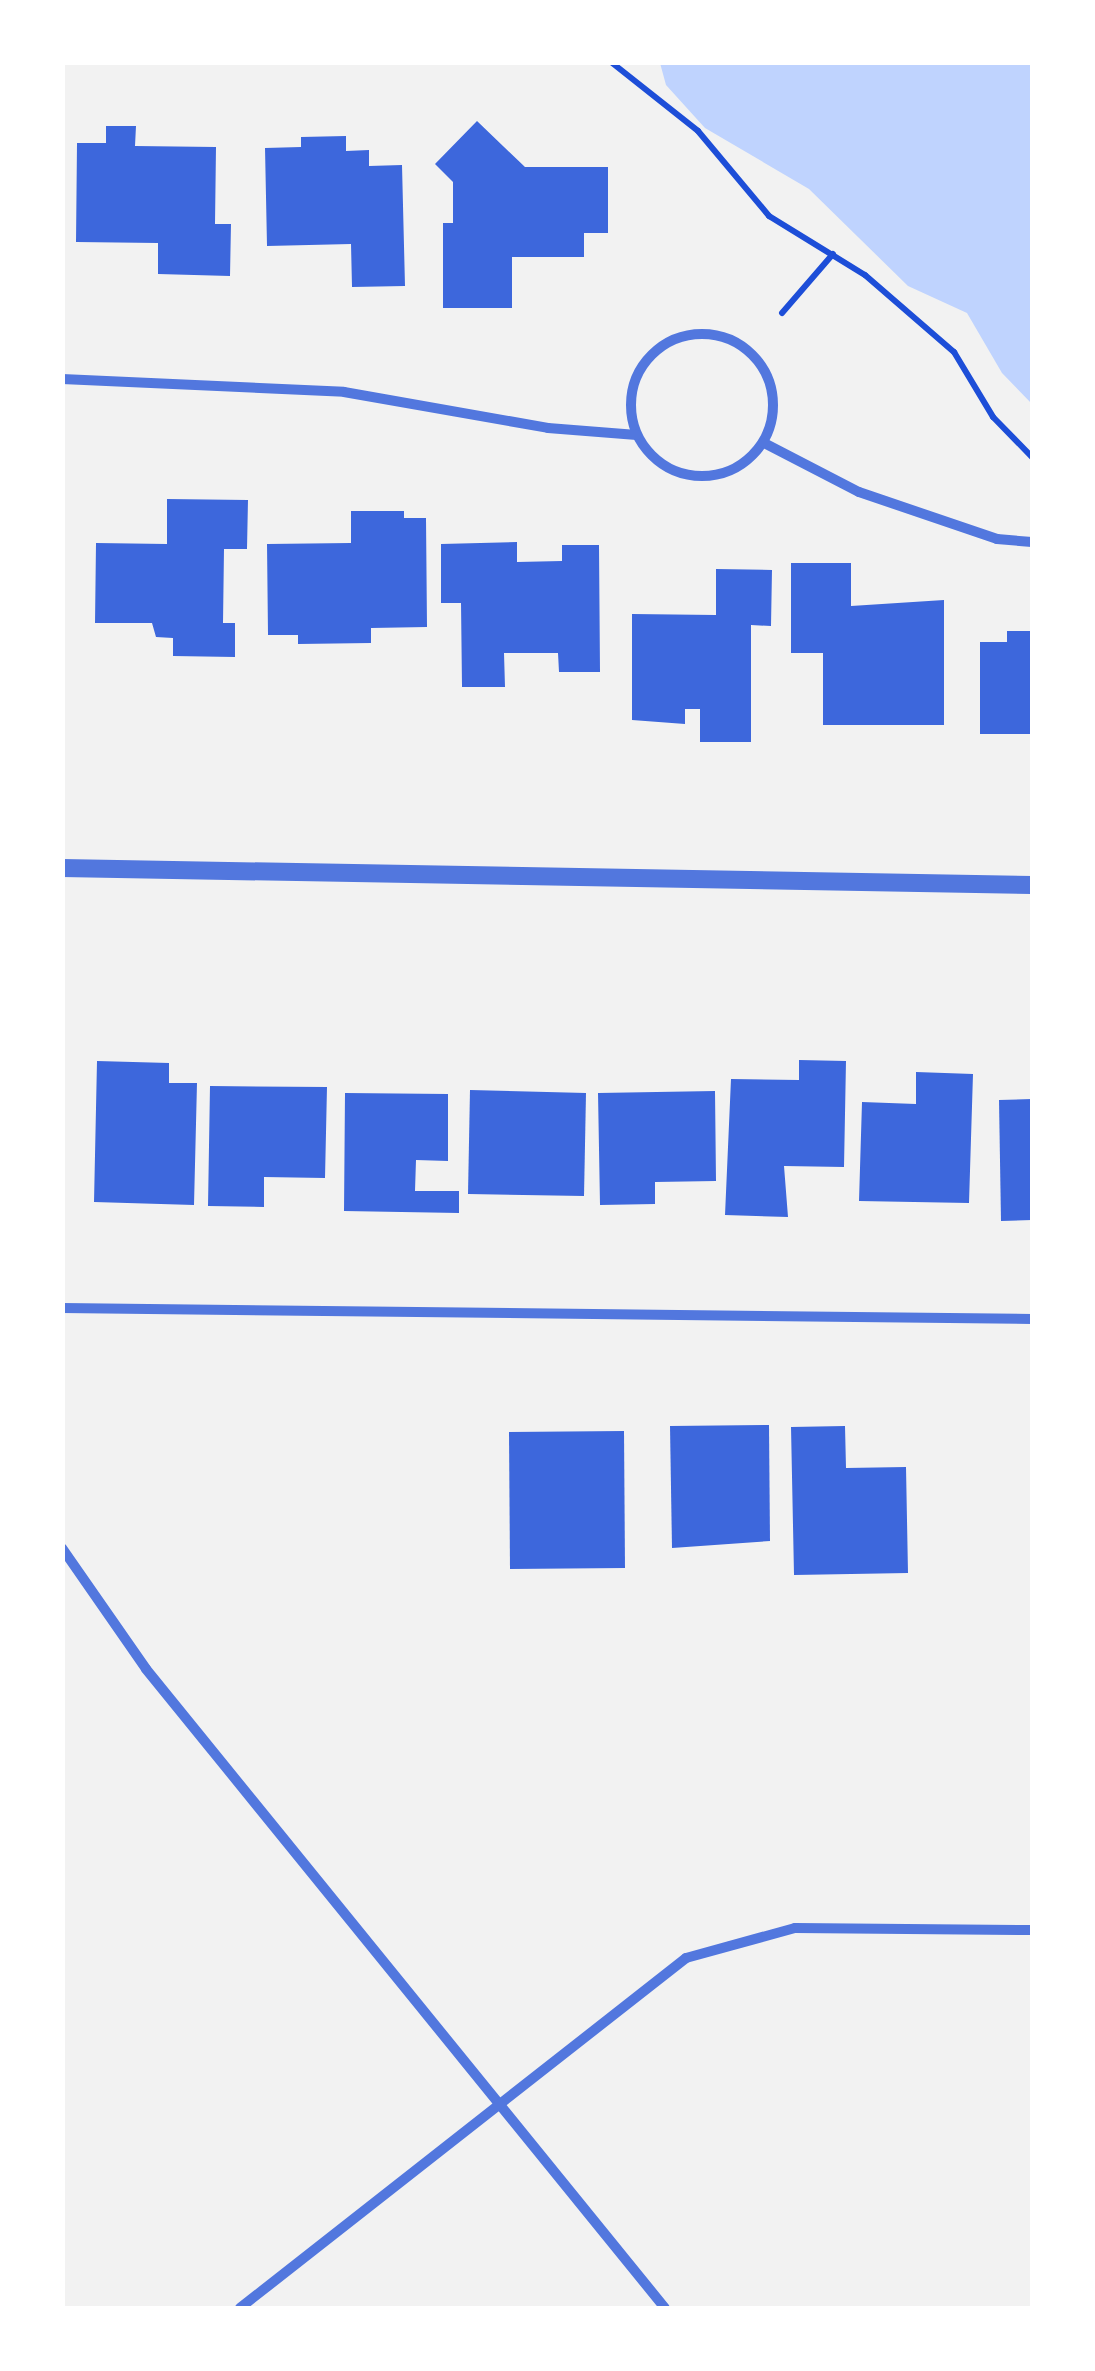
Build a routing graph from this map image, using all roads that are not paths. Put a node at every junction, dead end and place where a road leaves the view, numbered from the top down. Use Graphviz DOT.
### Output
graph roads {
  1 [pos="62,379"];
  2 [pos="637,435"];
  3 [pos="764,443"];
  4 [pos="1032,542"];
  5 [pos="62,868"];
  6 [pos="1032,885"];
  7 [pos="62,1308"];
  8 [pos="1032,1320"];
  9 [pos="62,1548"];
  10 [pos="1032,1930"];
  11 [pos="500,2100"];
  12 [pos="240,2308"];
  13 [pos="666,2308"];
  1 -- 2 [label="street"];
  2 -- 3 [label="street"];
  2 -- 3 [label="street"];
  3 -- 4 [label="street"];
  5 -- 6 [label="street"];
  7 -- 8 [label="street"];
  9 -- 11 [label="street"];
  10 -- 11 [label="street"];
  11 -- 12 [label="street"];
  11 -- 13 [label="street"];
}
